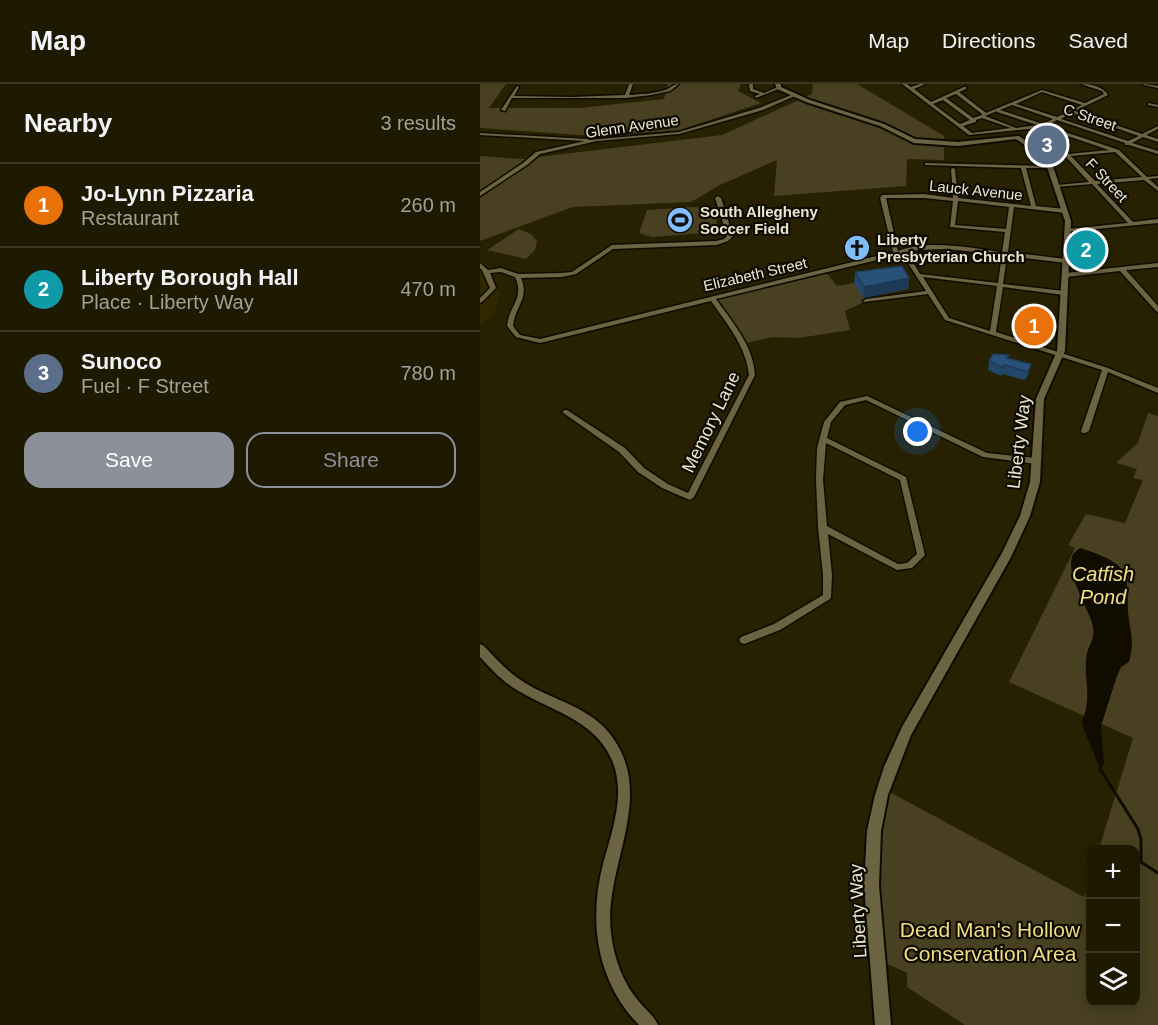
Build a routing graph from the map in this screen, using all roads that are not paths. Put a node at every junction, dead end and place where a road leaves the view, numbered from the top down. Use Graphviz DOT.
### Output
graph roads {
  1 [pos="631,84"];
  2 [pos="655,84"];
  3 [pos="677,84"];
  4 [pos="751,84"];
  5 [pos="904,84"];
  6 [pos="923,84"];
  7 [pos="1083,84"];
  8 [pos="1145,84"];
  9 [pos="800,85"];
  10 [pos="779,86"];
  11 [pos="517,87"];
  12 [pos="1158,87"];
  13 [pos="965,88"];
  14 [pos="911,89"];
  15 [pos="956,92"];
  16 [pos="651,94"];
  17 [pos="764,94"];
  18 [pos="797,96"];
  19 [pos="511,97"];
  20 [pos="626,97"];
  21 [pos="756,97"];
  22 [pos="943,98"];
  23 [pos="930,104"];
  24 [pos="1013,104"];
  25 [pos="1149,104"];
  26 [pos="1086,105"];
  27 [pos="1158,106"];
  28 [pos="503,110"];
  29 [pos="999,111"];
  30 [pos="1073,112"];
  31 [pos="983,117"];
  32 [pos="1058,119"];
  33 [pos="974,121"];
  34 [pos="959,126"];
  35 [pos="1042,126"];
  36 [pos="1157,128"];
  37 [pos="1013,132"];
  38 [pos="480,134"];
  39 [pos="1142,136"];
  40 [pos="597,140"];
  41 [pos="1158,141"];
  42 [pos="1128,143"];
  43 [pos="1117,151"];
  44 [pos="1158,153"];
  45 [pos="1068,155"];
  46 [pos="1047,157"];
  47 [pos="927,164"];
  48 [pos="1023,166"];
  49 [pos="1050,167"];
  50 [pos="952,169"];
  51 [pos="1158,177"];
  52 [pos="1146,178"];
  53 [pos="1093,183"];
  54 [pos="1057,186"];
  55 [pos="1158,190"];
  56 [pos="480,194"];
  57 [pos="718,198"];
  58 [pos="956,200"];
  59 [pos="1012,206"];
  60 [pos="1034,208"];
  61 [pos="1065,211"];
  62 [pos="1158,221"];
  63 [pos="1131,223"];
  64 [pos="1008,231"];
  65 [pos="1068,231"];
  66 [pos="900,252"];
  67 [pos="1004,254"];
  68 [pos="1066,261"];
  69 [pos="480,265"];
  70 [pos="1158,265"];
  71 [pos="1122,269"];
  72 [pos="487,273"];
  73 [pos="918,275"];
  74 [pos="1066,275"];
  75 [pos="517,276"];
  76 [pos="1000,285"];
  77 [pos="928,292"];
  78 [pos="1064,293"];
  79 [pos="712,298"];
  80 [pos="480,301"];
  81 [pos="866,301"];
  82 [pos="1158,310"];
  83 [pos="993,333"];
  84 [pos="1060,354"];
  85 [pos="1106,369"];
  86 [pos="1158,391"];
  87 [pos="565,412"];
  88 [pos="1085,431"];
  89 [pos="824,439"];
  90 [pos="1036,460"];
  91 [pos="822,527"];
  92 [pos="744,640"];
  93 [pos="480,649"];
  94 [pos="650,1025"];
  95 [pos="884,1025"];
  1 -- 20 [label="street"];
  2 -- 16 [label="street"];
  3 -- 16 [label="street"];
  4 -- 17 [label="street"];
  5 -- 14 [label="street"];
  6 -- 14 [label="street"];
  7 -- 26 [label="street"];
  8 -- 12 [label="street"];
  9 -- 18 [label="street"];
  10 -- 17 [label="street"];
  10 -- 18 [label="street"];
  11 -- 19 [label="street"];
  13 -- 15 [label="street"];
  14 -- 23 [label="street"];
  15 -- 22 [label="street"];
  15 -- 31 [label="street"];
  16 -- 20 [label="street"];
  17 -- 21 [label="street"];
  18 -- 37 [label="street"];
  18 -- 40 [label="street, Glenn Avenue"];
  19 -- 20 [label="street"];
  19 -- 28 [label="street"];
  22 -- 23 [label="street"];
  22 -- 33 [label="street"];
  23 -- 34 [label="street"];
  24 -- 26 [label="street"];
  24 -- 29 [label="street"];
  24 -- 32 [label="street, C Street"];
  25 -- 27 [label="street"];
  26 -- 30 [label="street"];
  29 -- 31 [label="street"];
  29 -- 35 [label="street"];
  30 -- 32 [label="street"];
  30 -- 39 [label="street"];
  31 -- 33 [label="street"];
  31 -- 37 [label="street"];
  32 -- 35 [label="street"];
  32 -- 42 [label="street, C Street"];
  33 -- 34 [label="street"];
  34 -- 37 [label="street"];
  35 -- 37 [label="street"];
  35 -- 43 [label="street"];
  35 -- 45 [label="street, F Street"];
  36 -- 39 [label="street"];
  37 -- 46 [label="street"];
  38 -- 40 [label="street"];
  39 -- 41 [label="street"];
  39 -- 42 [label="street"];
  40 -- 56 [label="street, Glenn Avenue"];
  42 -- 43 [label="street"];
  42 -- 44 [label="street, C Street"];
  43 -- 45 [label="street"];
  43 -- 52 [label="street"];
  45 -- 46 [label="street"];
  45 -- 53 [label="street, F Street"];
  46 -- 49 [label="street, Liberty Way"];
  47 -- 48 [label="street"];
  48 -- 49 [label="street"];
  48 -- 60 [label="street"];
  49 -- 54 [label="street, Liberty Way"];
  50 -- 58 [label="street"];
  51 -- 52 [label="street"];
  52 -- 53 [label="street"];
  52 -- 55 [label="street"];
  53 -- 54 [label="street"];
  53 -- 63 [label="street, F Street"];
  54 -- 61 [label="street, Liberty Way"];
  57 -- 75 [label="street"];
  58 -- 59 [label="street, Lauck Avenue"];
  58 -- 64 [label="street"];
  58 -- 66 [label="street, Lauck Avenue"];
  59 -- 60 [label="street, Lauck Avenue"];
  59 -- 64 [label="street"];
  60 -- 61 [label="street, Lauck Avenue"];
  61 -- 65 [label="street, Liberty Way"];
  62 -- 63 [label="street"];
  63 -- 65 [label="street"];
  64 -- 67 [label="street"];
  65 -- 68 [label="street, Liberty Way"];
  66 -- 67 [label="street, Elizabeth Street"];
  66 -- 73 [label="street"];
  66 -- 79 [label="street, Elizabeth Street"];
  67 -- 68 [label="street, Elizabeth Street"];
  67 -- 76 [label="street"];
  68 -- 74 [label="street, Liberty Way"];
  69 -- 72 [label="street"];
  70 -- 71 [label="street"];
  71 -- 74 [label="street"];
  71 -- 82 [label="street"];
  72 -- 75 [label="street"];
  72 -- 80 [label="street"];
  73 -- 76 [label="street"];
  73 -- 77 [label="street"];
  74 -- 78 [label="street, Liberty Way"];
  75 -- 79 [label="street, Elizabeth Street"];
  76 -- 78 [label="street"];
  76 -- 83 [label="street"];
  77 -- 81 [label="street"];
  77 -- 83 [label="street"];
  78 -- 84 [label="street, Liberty Way"];
  79 -- 87 [label="street, Memory Lane"];
  83 -- 84 [label="street"];
  84 -- 85 [label="street"];
  84 -- 90 [label="street, Liberty Way"];
  85 -- 86 [label="street"];
  85 -- 88 [label="street"];
  89 -- 90 [label="street"];
  89 -- 91 [label="street"];
  89 -- 91 [label="street"];
  90 -- 95 [label="street, Liberty Way"];
  91 -- 92 [label="street"];
  93 -- 94 [label="street"];
}
